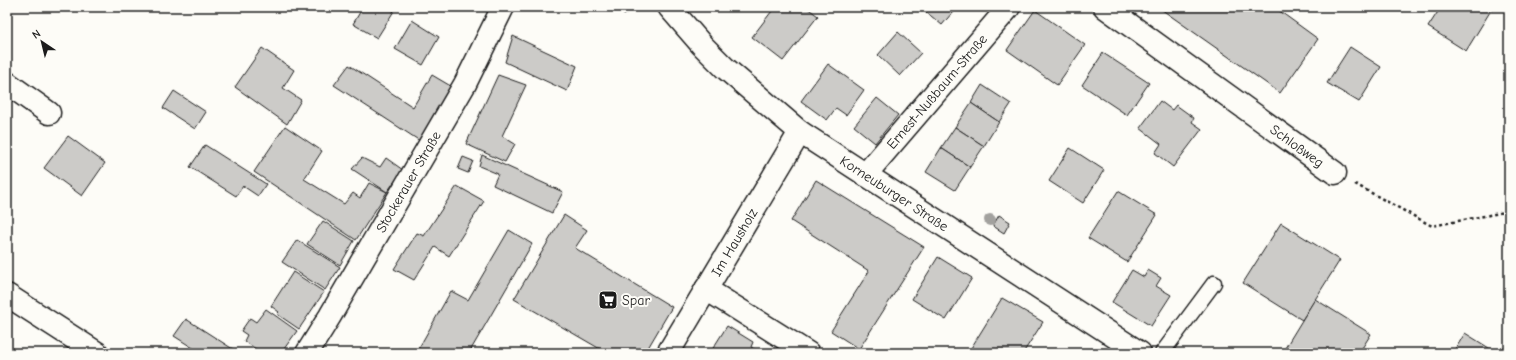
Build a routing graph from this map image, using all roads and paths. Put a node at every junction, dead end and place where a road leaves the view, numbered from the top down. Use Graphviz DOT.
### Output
graph roads {
  1 [pos="503,7"];
  2 [pos="669,7"];
  3 [pos="1008,7"];
  4 [pos="1105,7"];
  5 [pos="7,83"];
  6 [pos="49,113"];
  7 [pos="800,132"];
  8 [pos="1335,173"];
  9 [pos="865,176"];
  10 [pos="1509,207"];
  11 [pos="1214,283"];
  12 [pos="706,289"];
  13 [pos="7,294"];
  14 [pos="97,353"];
  15 [pos="307,353"];
  16 [pos="668,353"];
  17 [pos="808,353"];
  18 [pos="1140,353"];
  19 [pos="1162,353"];
  1 -- 15 [label="street, Stockerauer Straße"];
  2 -- 7 [label="street, Korneuburger Straße"];
  3 -- 9 [label="street, Ernest-Nußbaum-Straße"];
  4 -- 8 [label="street, Schloßweg"];
  5 -- 6 [label="street"];
  7 -- 9 [label="street, Korneuburger Straße"];
  7 -- 12 [label="street, Im Hausholz"];
  8 -- 10 [label="path, Schloßweg"];
  9 -- 18 [label="street, Korneuburger Straße"];
  11 -- 19 [label="lane"];
  12 -- 16 [label="street, Im Hausholz"];
  12 -- 17 [label="street"];
  13 -- 14 [label="street"];
}
